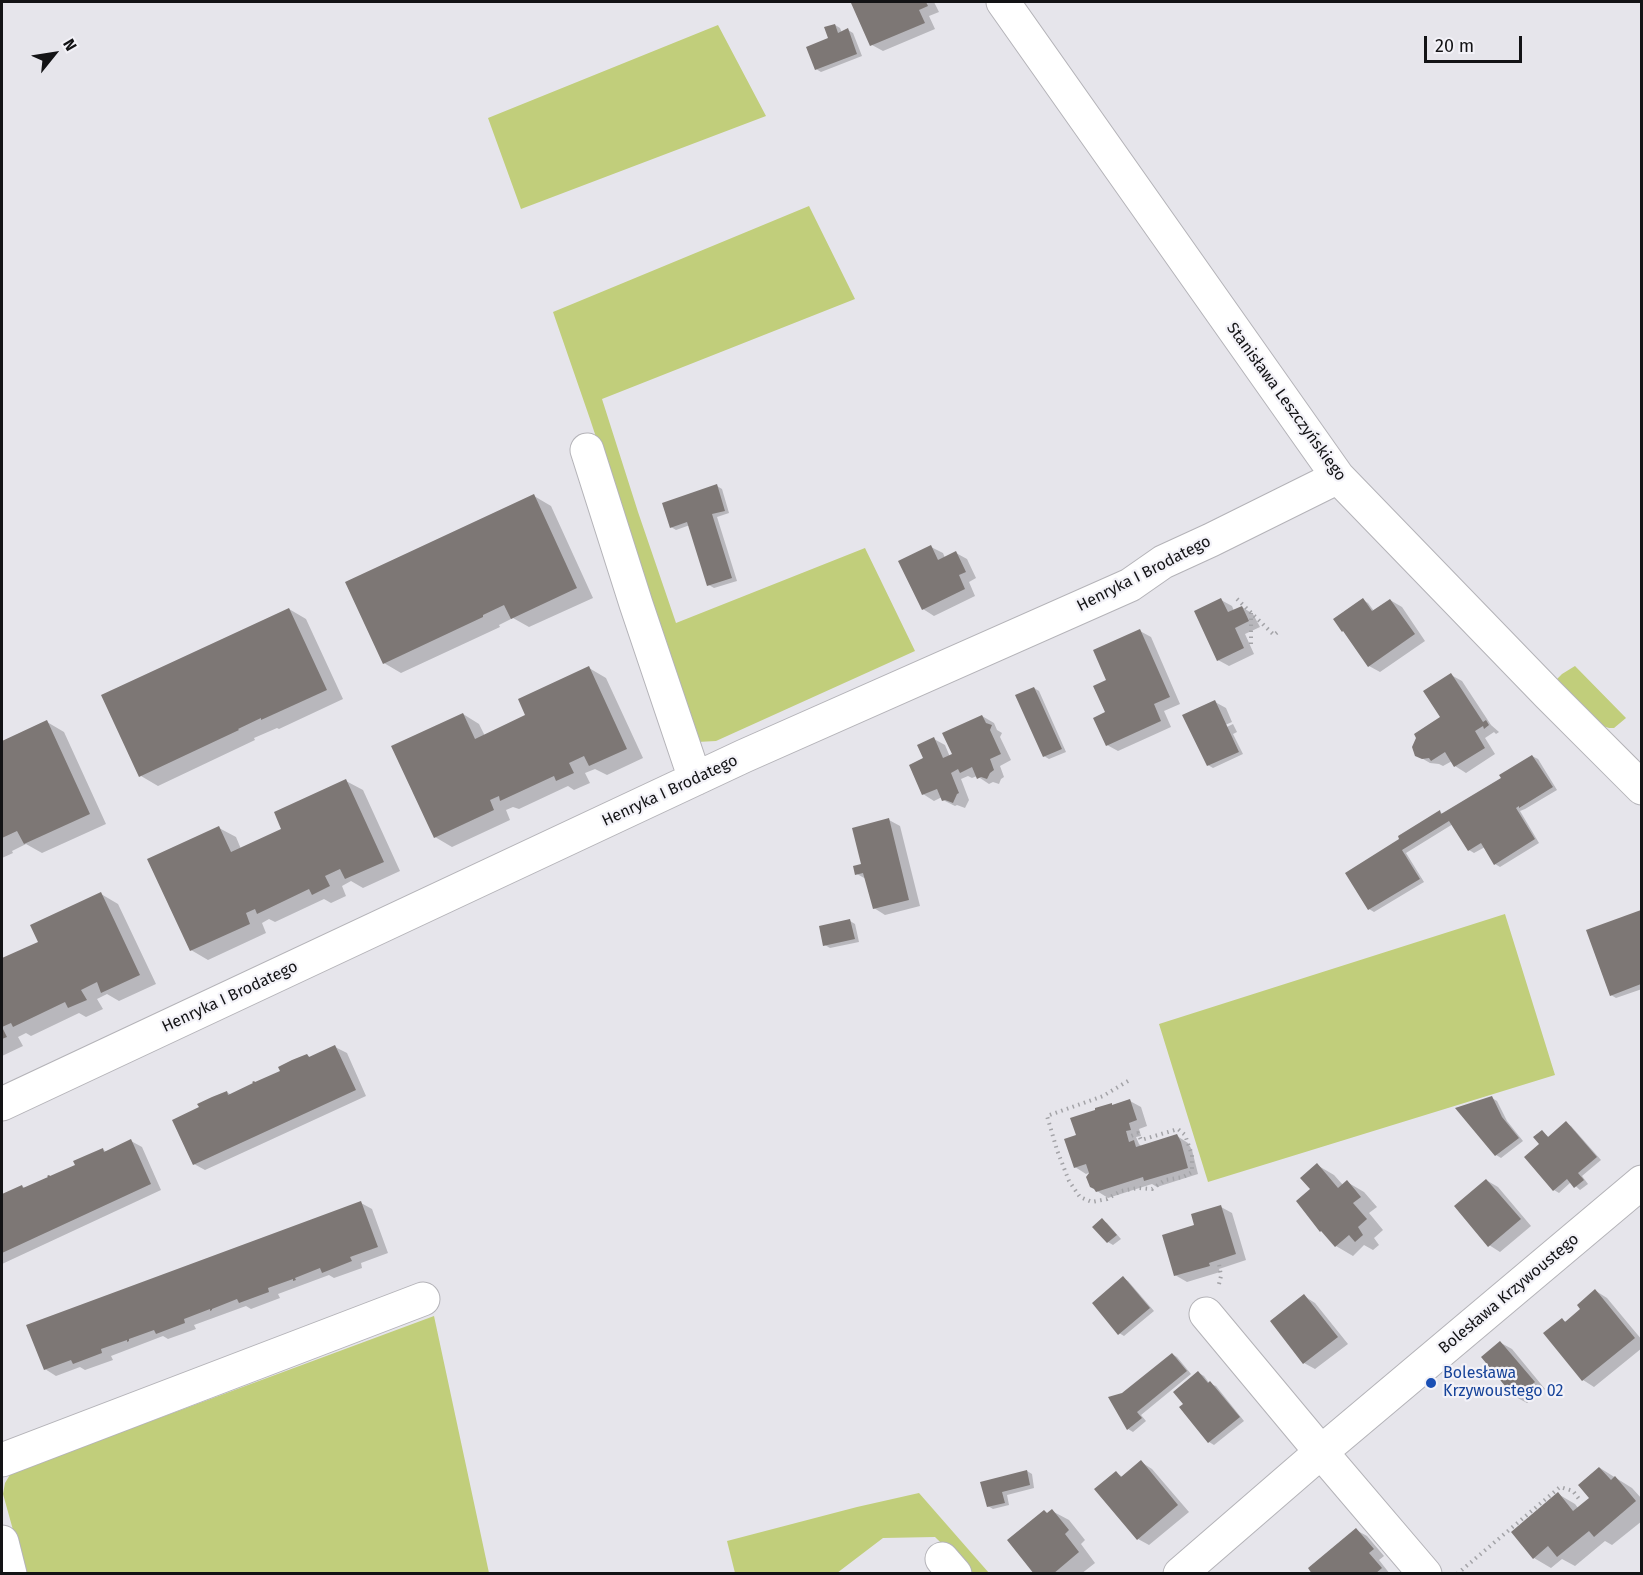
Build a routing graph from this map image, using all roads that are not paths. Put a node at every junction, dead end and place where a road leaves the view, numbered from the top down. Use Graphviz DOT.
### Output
graph roads {
  1 [pos="1003,2"];
  2 [pos="586,450"];
  3 [pos="1338,477"];
  4 [pos="695,779"];
  5 [pos="1641,788"];
  6 [pos="2,1104"];
  7 [pos="1641,1182"];
  8 [pos="423,1299"];
  9 [pos="1211,1303"];
  10 [pos="1321,1452"];
  11 [pos="2,1460"];
  12 [pos="2,1542"];
  13 [pos="10,1574"];
  14 [pos="1180,1574"];
  15 [pos="1425,1574"];
  1 -- 3 [label="street, Stanisława Leszczyńskiego"];
  2 -- 4 [label="street"];
  3 -- 4 [label="street, Henryka I Brodatego"];
  3 -- 5 [label="street, Stanisława Leszczyńskiego"];
  4 -- 6 [label="street, Henryka I Brodatego"];
  7 -- 10 [label="street, Bolesława Krzywoustego"];
  8 -- 11 [label="street"];
  9 -- 10 [label="street"];
  10 -- 14 [label="street, Bolesława Krzywoustego"];
  10 -- 15 [label="street"];
  12 -- 13 [label="street"];
}
